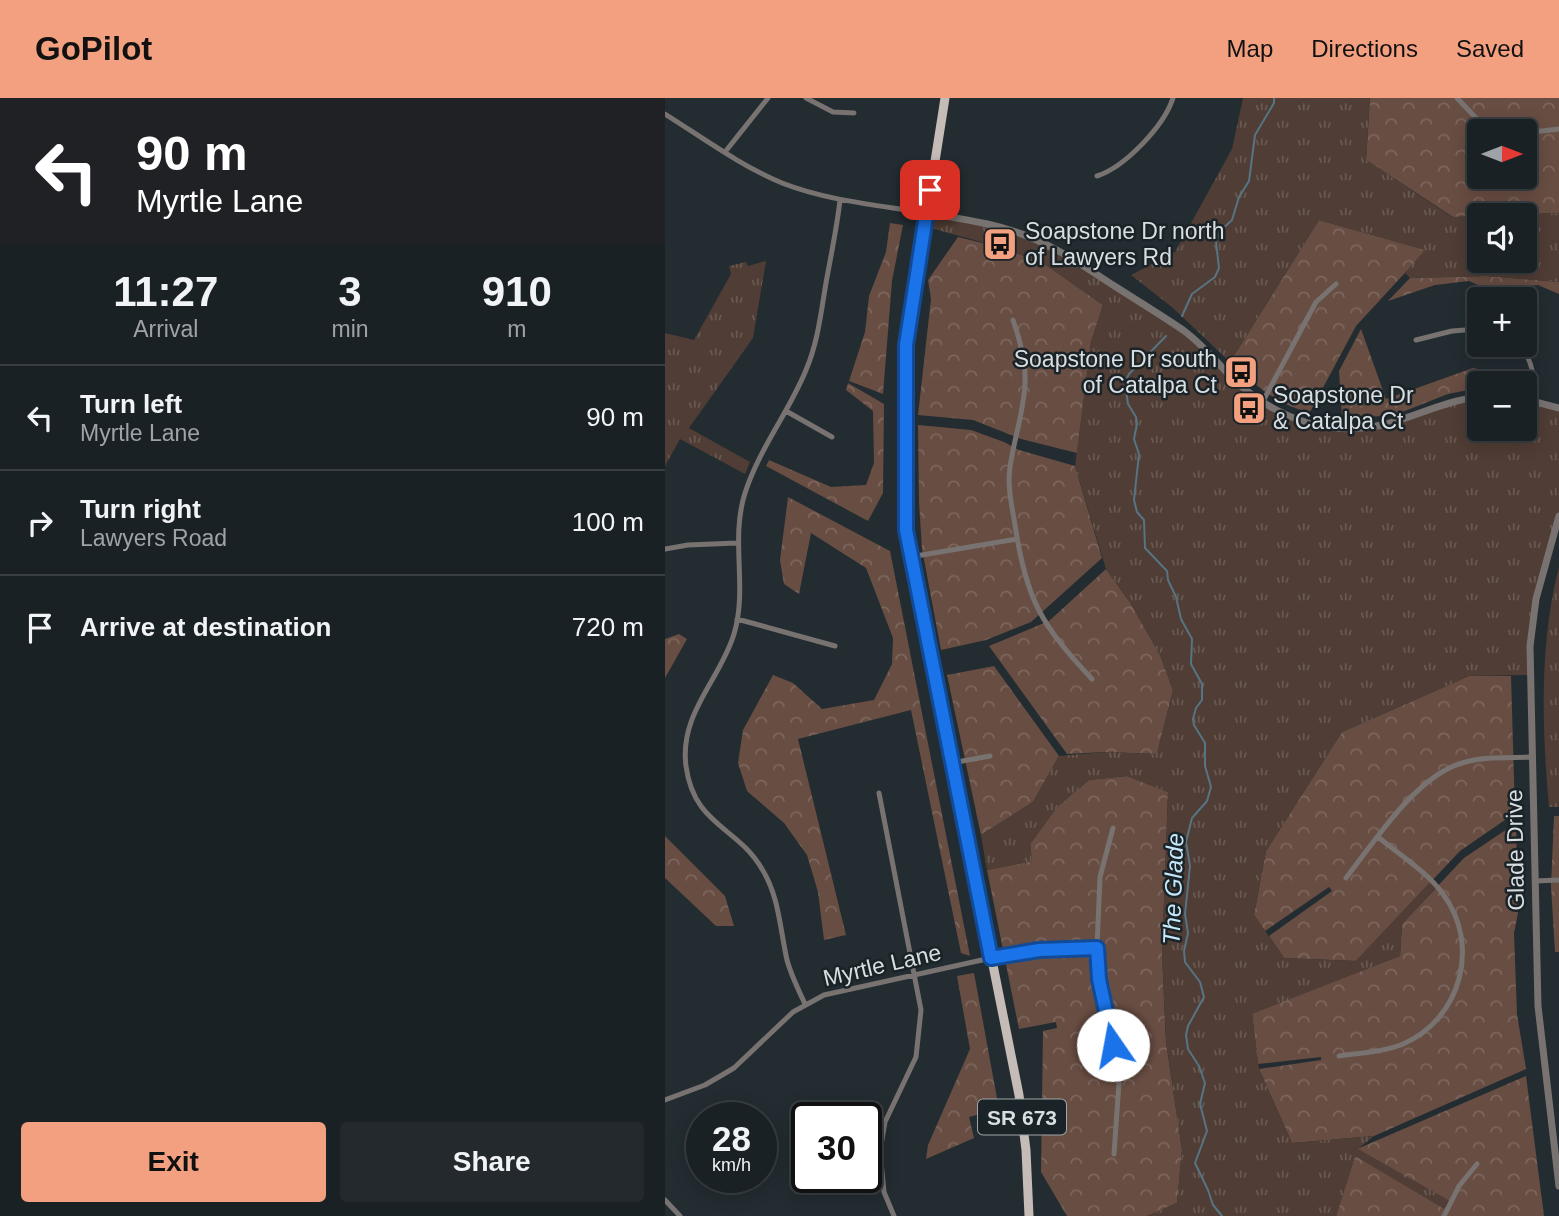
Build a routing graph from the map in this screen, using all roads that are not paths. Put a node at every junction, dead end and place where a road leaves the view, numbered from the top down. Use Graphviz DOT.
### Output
graph roads {
  1 [pos="768,98"];
  2 [pos="806,98"];
  3 [pos="945,98"];
  4 [pos="1173,98"];
  5 [pos="1457,98"];
  6 [pos="855,113"];
  7 [pos="665,114"];
  8 [pos="1476,119"];
  9 [pos="1559,129"];
  10 [pos="1537,132"];
  11 [pos="725,152"];
  12 [pos="1097,176"];
  13 [pos="840,200"];
  14 [pos="926,213"];
  15 [pos="1336,284"];
  16 [pos="1013,320"];
  17 [pos="1467,330"];
  18 [pos="1416,340"];
  19 [pos="1467,399"];
  20 [pos="1262,402"];
  21 [pos="1537,402"];
  22 [pos="1559,408"];
  23 [pos="786,411"];
  24 [pos="832,437"];
  25 [pos="1559,516"];
  26 [pos="1017,539"];
  27 [pos="737,543"];
  28 [pos="665,549"];
  29 [pos="910,557"];
  30 [pos="737,620"];
  31 [pos="835,646"];
  32 [pos="1092,679"];
  33 [pos="990,756"];
  34 [pos="1532,757"];
  35 [pos="951,764"];
  36 [pos="879,793"];
  37 [pos="1113,828"];
  38 [pos="1378,837"];
  39 [pos="1346,878"];
  40 [pos="1559,880"];
  41 [pos="1535,881"];
  42 [pos="1097,948"];
  43 [pos="991,958"];
  44 [pos="915,974"];
  45 [pos="805,1004"];
  46 [pos="1339,1056"];
  47 [pos="665,1100"];
  48 [pos="1556,1142"];
  49 [pos="1114,1154"];
  50 [pos="1477,1164"];
  51 [pos="1559,1186"];
  52 [pos="665,1200"];
  53 [pos="680,1216"];
  54 [pos="894,1216"];
  55 [pos="1029,1216"];
  56 [pos="1444,1216"];
  1 -- 11 [label="street"];
  2 -- 6 [label="street"];
  3 -- 14 [label="main road, SR 673"];
  4 -- 12 [label="street"];
  5 -- 8 [label="street"];
  7 -- 11 [label="street"];
  9 -- 10 [label="street"];
  11 -- 13 [label="street"];
  13 -- 14 [label="street"];
  13 -- 23 [label="street"];
  14 -- 20 [label="street"];
  14 -- 29 [label="main road, SR 673"];
  15 -- 20 [label="street"];
  16 -- 26 [label="street"];
  17 -- 18 [label="street"];
  19 -- 20 [label="street"];
  21 -- 22 [label="street"];
  23 -- 24 [label="street"];
  23 -- 27 [label="street"];
  25 -- 34 [label="street, Glade Drive"];
  26 -- 29 [label="street"];
  26 -- 32 [label="street"];
  27 -- 28 [label="street"];
  27 -- 30 [label="street"];
  29 -- 35 [label="main road, SR 673"];
  30 -- 31 [label="street"];
  30 -- 45 [label="street"];
  33 -- 35 [label="street"];
  34 -- 38 [label="street"];
  34 -- 41 [label="street, Glade Drive"];
  35 -- 43 [label="main road, SR 673"];
  36 -- 44 [label="street"];
  37 -- 42 [label="street"];
  38 -- 39 [label="street"];
  38 -- 46 [label="street"];
  40 -- 41 [label="street"];
  41 -- 48 [label="street, Glade Drive"];
  42 -- 43 [label="street, Myrtle Lane"];
  42 -- 49 [label="street"];
  43 -- 44 [label="street, Myrtle Lane"];
  43 -- 55 [label="main road, SR 673"];
  44 -- 45 [label="street, Myrtle Lane"];
  44 -- 54 [label="street"];
  45 -- 47 [label="street, Myrtle Lane"];
  48 -- 51 [label="street, Glade Drive"];
  50 -- 56 [label="street"];
  52 -- 53 [label="street"];
}
